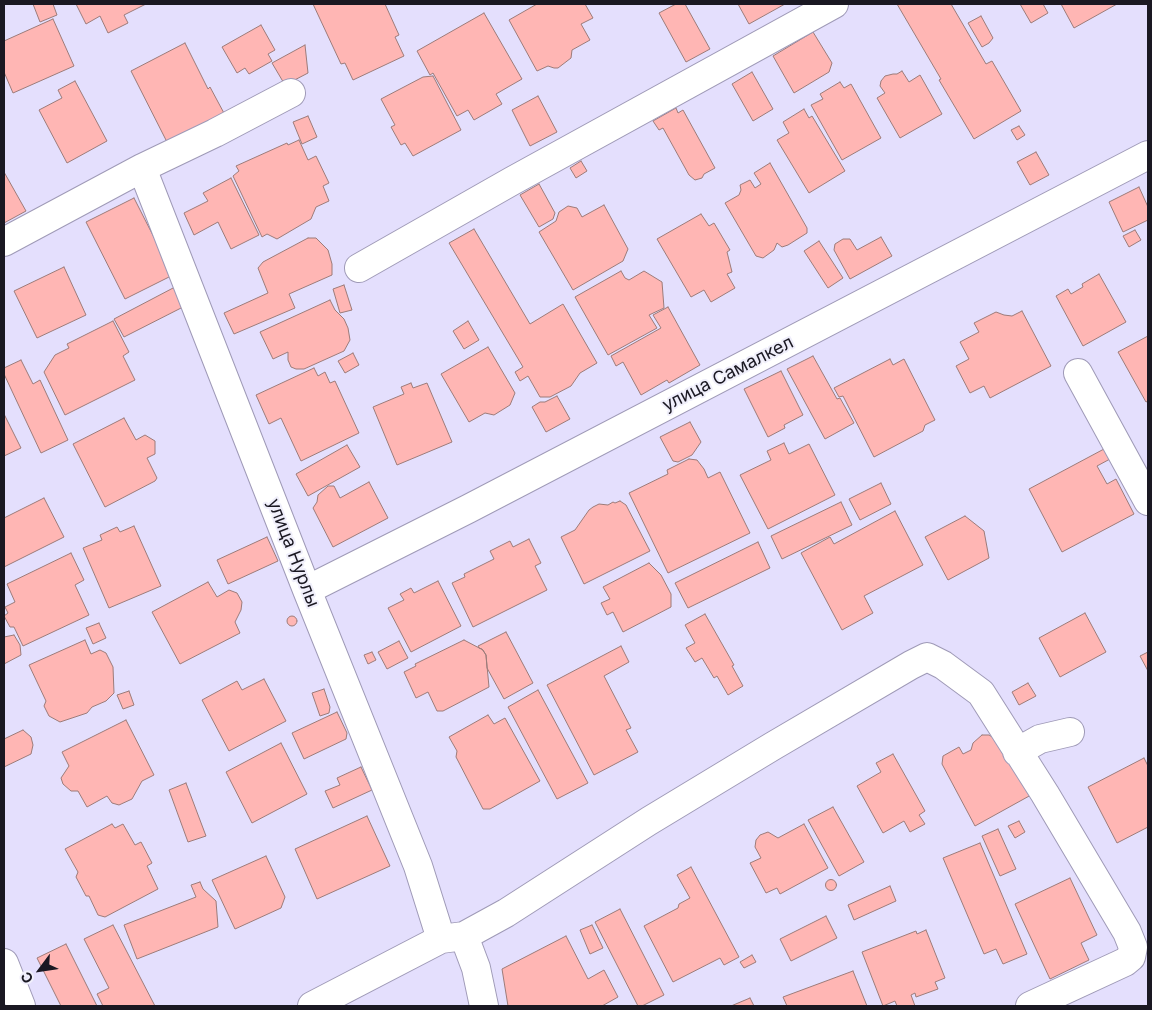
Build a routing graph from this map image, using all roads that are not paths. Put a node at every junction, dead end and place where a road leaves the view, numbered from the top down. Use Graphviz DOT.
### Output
graph roads {
  1 [pos="834,4"];
  2 [pos="291,94"];
  3 [pos="1148,154"];
  4 [pos="142,168"];
  5 [pos="4,242"];
  6 [pos="359,268"];
  7 [pos="1078,373"];
  8 [pos="1148,501"];
  9 [pos="307,590"];
  10 [pos="1070,732"];
  11 [pos="1017,752"];
  12 [pos="453,938"];
  13 [pos="4,963"];
  14 [pos="21,1006"];
  15 [pos="312,1006"];
  16 [pos="484,1006"];
  17 [pos="1030,1006"];
  1 -- 6 [label="street"];
  2 -- 4 [label="street"];
  3 -- 9 [label="street, улица Самалкел"];
  4 -- 5 [label="street"];
  4 -- 9 [label="street, улица Нурлы"];
  7 -- 8 [label="street"];
  9 -- 12 [label="street, улица Нурлы"];
  10 -- 11 [label="street"];
  11 -- 12 [label="street"];
  11 -- 17 [label="street"];
  12 -- 15 [label="street"];
  12 -- 16 [label="street, улица Нурлы"];
  13 -- 14 [label="street"];
}
